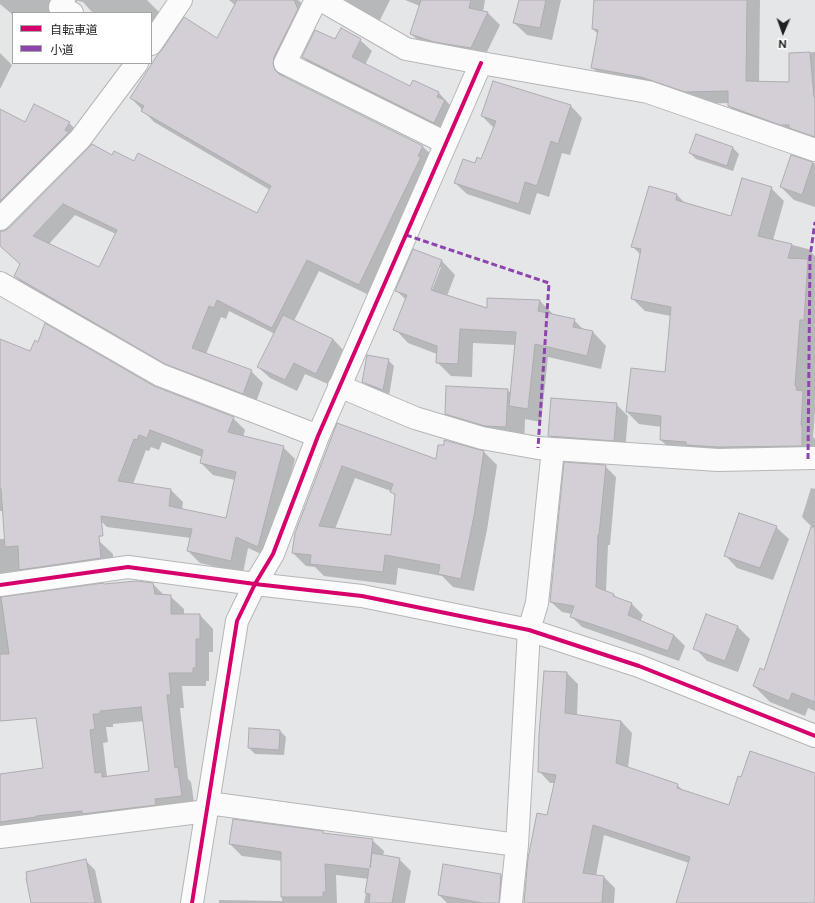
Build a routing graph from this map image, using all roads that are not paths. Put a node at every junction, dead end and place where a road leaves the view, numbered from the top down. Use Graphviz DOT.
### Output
graph roads {
  1 [pos="64,0"];
  2 [pos="181,0"];
  3 [pos="316,0"];
  4 [pos="321,0"];
  5 [pos="70,12"];
  6 [pos="152,43"];
  7 [pos="136,64"];
  8 [pos="481,64"];
  9 [pos="446,143"];
  10 [pos="815,150"];
  11 [pos="0,220"];
  12 [pos="0,283"];
  13 [pos="339,386"];
  14 [pos="318,436"];
  15 [pos="553,449"];
  16 [pos="815,458"];
  17 [pos="255,584"];
  18 [pos="0,585"];
  19 [pos="530,630"];
  20 [pos="815,736"];
  21 [pos="207,807"];
  22 [pos="0,837"];
  23 [pos="517,845"];
  24 [pos="192,903"];
  25 [pos="512,903"];
  1 -- 5 [label="street"];
  2 -- 6 [label="street"];
  3 -- 9 [label="street"];
  4 -- 8 [label="street"];
  7 -- 11 [label="street"];
  8 -- 9 [label="street"];
  8 -- 10 [label="street"];
  9 -- 13 [label="street"];
  12 -- 14 [label="street"];
  13 -- 14 [label="street"];
  13 -- 15 [label="street"];
  14 -- 17 [label="street"];
  15 -- 16 [label="street"];
  15 -- 19 [label="street"];
  17 -- 18 [label="street"];
  17 -- 19 [label="street"];
  17 -- 21 [label="street"];
  19 -- 20 [label="street"];
  19 -- 23 [label="street"];
  21 -- 22 [label="street"];
  21 -- 23 [label="street"];
  21 -- 24 [label="street"];
  23 -- 25 [label="street"];
}
